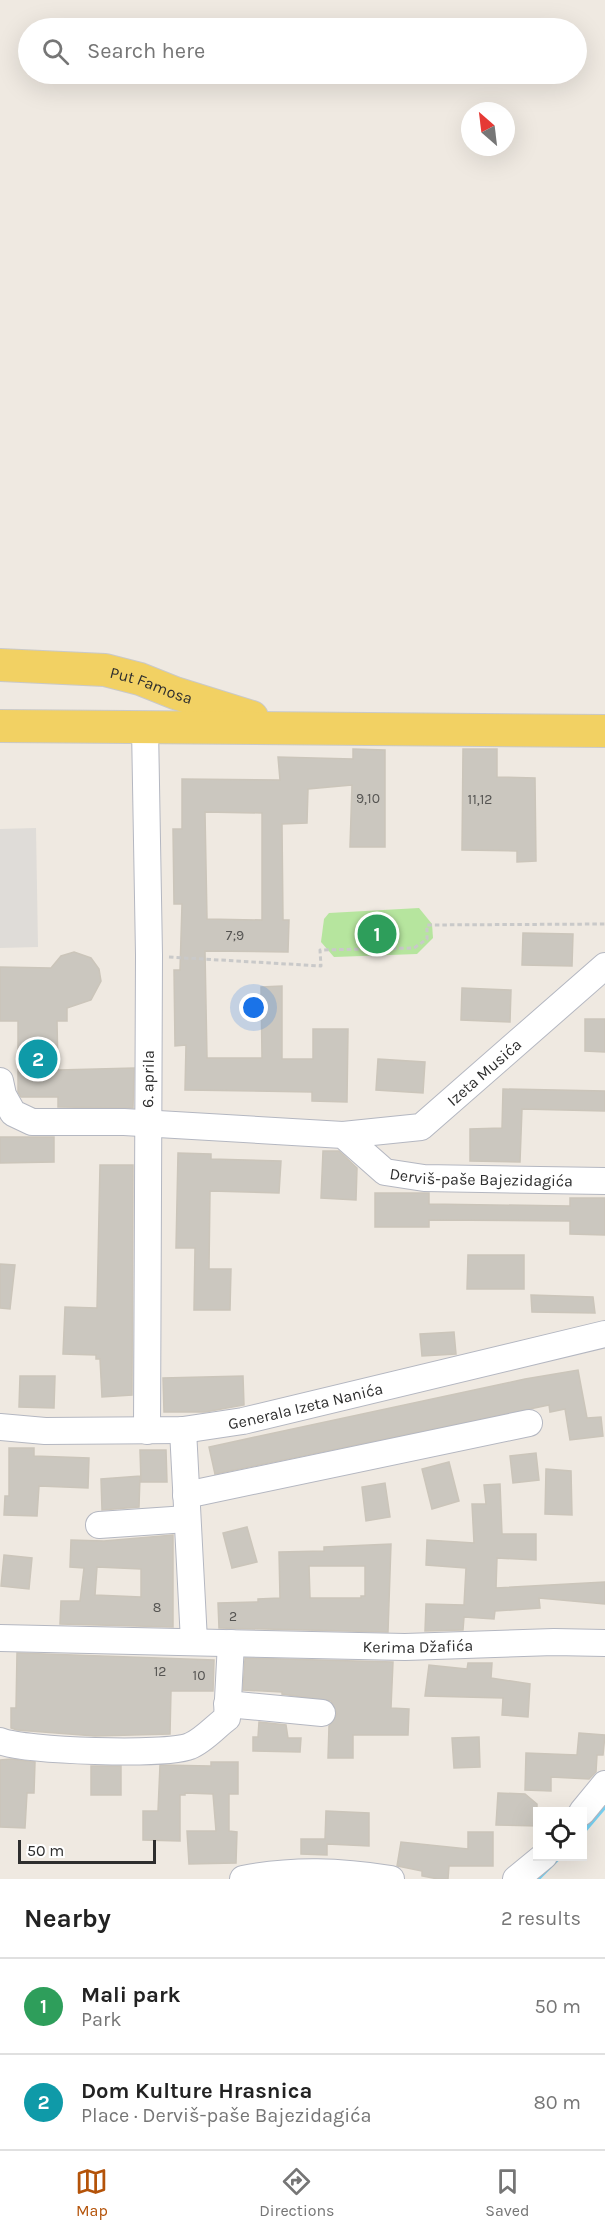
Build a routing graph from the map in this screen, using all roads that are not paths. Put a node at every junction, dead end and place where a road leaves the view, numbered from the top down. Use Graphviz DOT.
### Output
graph roads {
  1 [pos="0,665"];
  2 [pos="0,726"];
  3 [pos="145,727"];
  4 [pos="299,729"];
  5 [pos="605,731"];
  6 [pos="605,966"];
  7 [pos="0,1081"];
  8 [pos="147,1124"];
  9 [pos="344,1135"];
  10 [pos="605,1181"];
  11 [pos="605,1334"];
  12 [pos="529,1423"];
  13 [pos="0,1427"];
  14 [pos="183,1430"];
  15 [pos="147,1431"];
  16 [pos="187,1507"];
  17 [pos="99,1525"];
  18 [pos="0,1638"];
  19 [pos="194,1641"];
  20 [pos="231,1643"];
  21 [pos="605,1643"];
  22 [pos="228,1704"];
  23 [pos="322,1713"];
  24 [pos="0,1741"];
  25 [pos="605,1784"];
  26 [pos="586,1807"];
  27 [pos="540,1861"];
  28 [pos="522,1878"];
  29 [pos="243,1879"];
  30 [pos="390,1879"];
  1 -- 4 [label="main road, Put Famosa"];
  2 -- 3 [label="main road, Put Famosa"];
  3 -- 4 [label="main road, Put Famosa"];
  3 -- 8 [label="street, 6. aprila"];
  4 -- 5 [label="main road, Put Famosa"];
  6 -- 9 [label="street, Izeta Musića"];
  7 -- 8 [label="street"];
  8 -- 9 [label="street"];
  8 -- 15 [label="street, 6. aprila"];
  9 -- 10 [label="street, Derviš-paše Bajezidagića"];
  11 -- 14 [label="street, Generala Izeta Nanića"];
  12 -- 16 [label="street"];
  13 -- 15 [label="street, Generala Izeta Nanića"];
  14 -- 15 [label="street, Generala Izeta Nanića"];
  14 -- 16 [label="street"];
  16 -- 17 [label="street"];
  16 -- 19 [label="street"];
  18 -- 19 [label="street, Kerima Džafića"];
  19 -- 20 [label="street, Kerima Džafića"];
  20 -- 21 [label="street, Kerima Džafića"];
  20 -- 22 [label="street"];
  22 -- 23 [label="street"];
  22 -- 24 [label="street"];
  25 -- 26 [label="street"];
  27 -- 28 [label="street"];
  29 -- 30 [label="street"];
}
